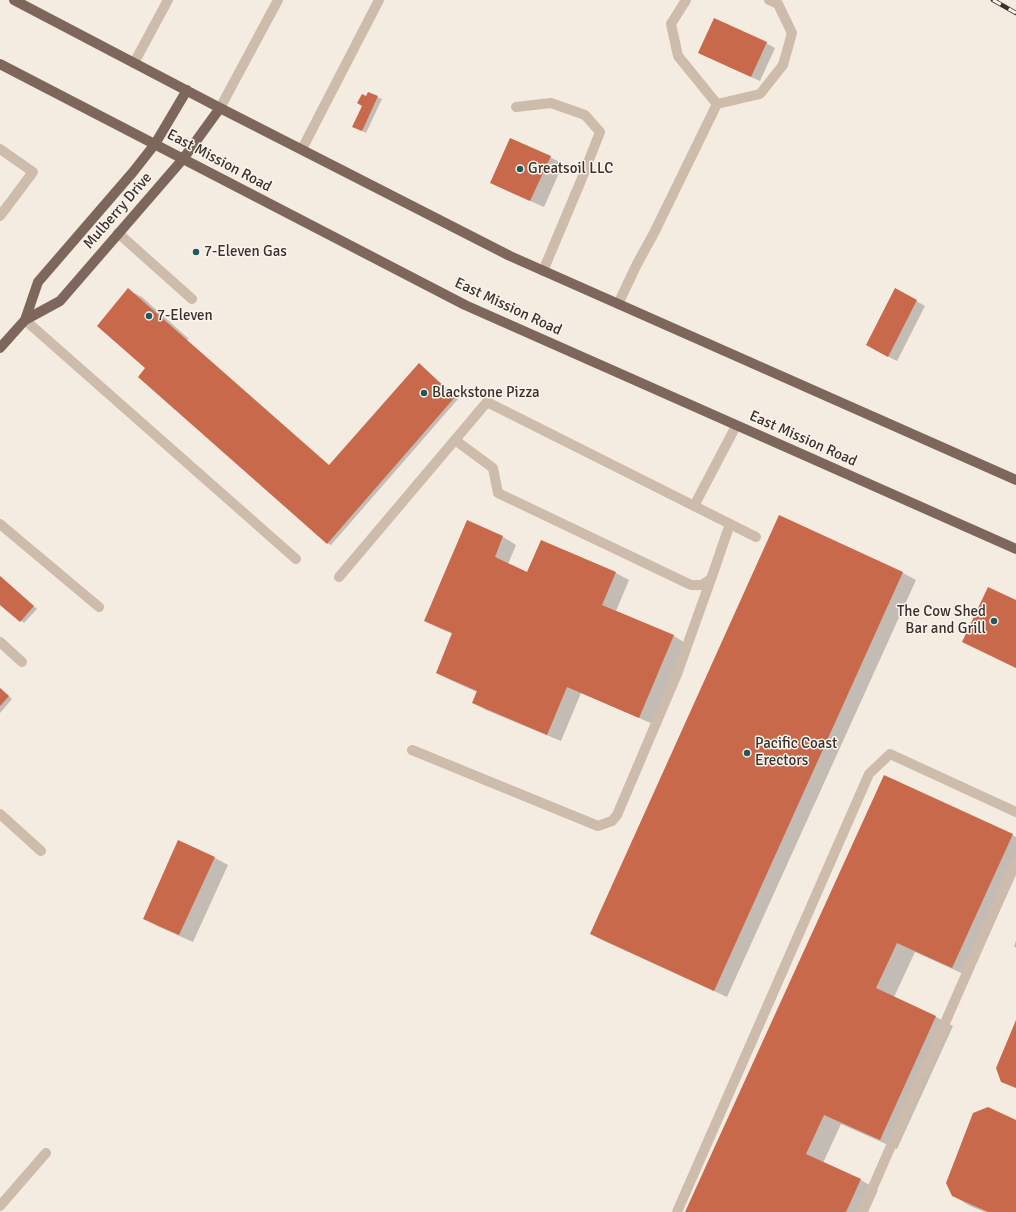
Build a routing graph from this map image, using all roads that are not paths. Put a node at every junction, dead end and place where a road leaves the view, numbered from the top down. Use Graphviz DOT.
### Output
graph roads {
  1 [pos="14,0"];
  2 [pos="168,0"];
  3 [pos="278,0"];
  4 [pos="379,0"];
  5 [pos="686,0"];
  6 [pos="769,0"];
  7 [pos="134,63"];
  8 [pos="0,64"];
  9 [pos="187,90"];
  10 [pos="716,104"];
  11 [pos="516,107"];
  12 [pos="220,108"];
  13 [pos="155,144"];
  14 [pos="0,149"];
  15 [pos="302,149"];
  16 [pos="183,159"];
  17 [pos="0,216"];
  18 [pos="118,233"];
  19 [pos="542,271"];
  20 [pos="192,299"];
  21 [pos="618,304"];
  22 [pos="25,320"];
  23 [pos="0,348"];
  24 [pos="736,426"];
  25 [pos="455,440"];
  26 [pos="1016,480"];
  27 [pos="694,506"];
  28 [pos="0,524"];
  29 [pos="730,524"];
  30 [pos="756,537"];
  31 [pos="1016,549"];
  32 [pos="296,559"];
  33 [pos="340,577"];
  34 [pos="711,579"];
  35 [pos="98,606"];
  36 [pos="0,642"];
  37 [pos="22,662"];
  38 [pos="412,750"];
  39 [pos="1016,812"];
  40 [pos="0,814"];
  41 [pos="41,851"];
  42 [pos="1016,861"];
  43 [pos="46,1153"];
  44 [pos="0,1206"];
  45 [pos="677,1212"];
  46 [pos="862,1212"];
  1 -- 7 [label="main road"];
  2 -- 7 [label="street"];
  3 -- 12 [label="street"];
  4 -- 15 [label="street"];
  5 -- 10 [label="street"];
  6 -- 10 [label="street"];
  7 -- 9 [label="main road"];
  8 -- 13 [label="main road, East Mission Road"];
  9 -- 12 [label="main road"];
  9 -- 13 [label="main road, Mulberry Drive"];
  10 -- 21 [label="street"];
  11 -- 19 [label="street"];
  12 -- 15 [label="main road"];
  12 -- 16 [label="main road, Mulberry Drive"];
  13 -- 16 [label="main road, East Mission Road"];
  13 -- 22 [label="main road, Mulberry Drive"];
  14 -- 17 [label="street"];
  15 -- 19 [label="main road"];
  16 -- 18 [label="main road, Mulberry Drive"];
  16 -- 24 [label="main road, East Mission Road"];
  18 -- 20 [label="street"];
  18 -- 22 [label="main road, Mulberry Drive"];
  19 -- 21 [label="main road"];
  21 -- 26 [label="main road"];
  22 -- 23 [label="main road, Mulberry Drive"];
  22 -- 32 [label="street"];
  24 -- 27 [label="street"];
  24 -- 31 [label="main road, East Mission Road"];
  25 -- 27 [label="street"];
  25 -- 33 [label="street"];
  25 -- 34 [label="street"];
  27 -- 29 [label="street"];
  28 -- 35 [label="street"];
  29 -- 30 [label="street"];
  29 -- 34 [label="street"];
  34 -- 38 [label="street"];
  36 -- 37 [label="street"];
  39 -- 45 [label="street"];
  40 -- 41 [label="street"];
  42 -- 46 [label="street"];
  43 -- 44 [label="street"];
}
